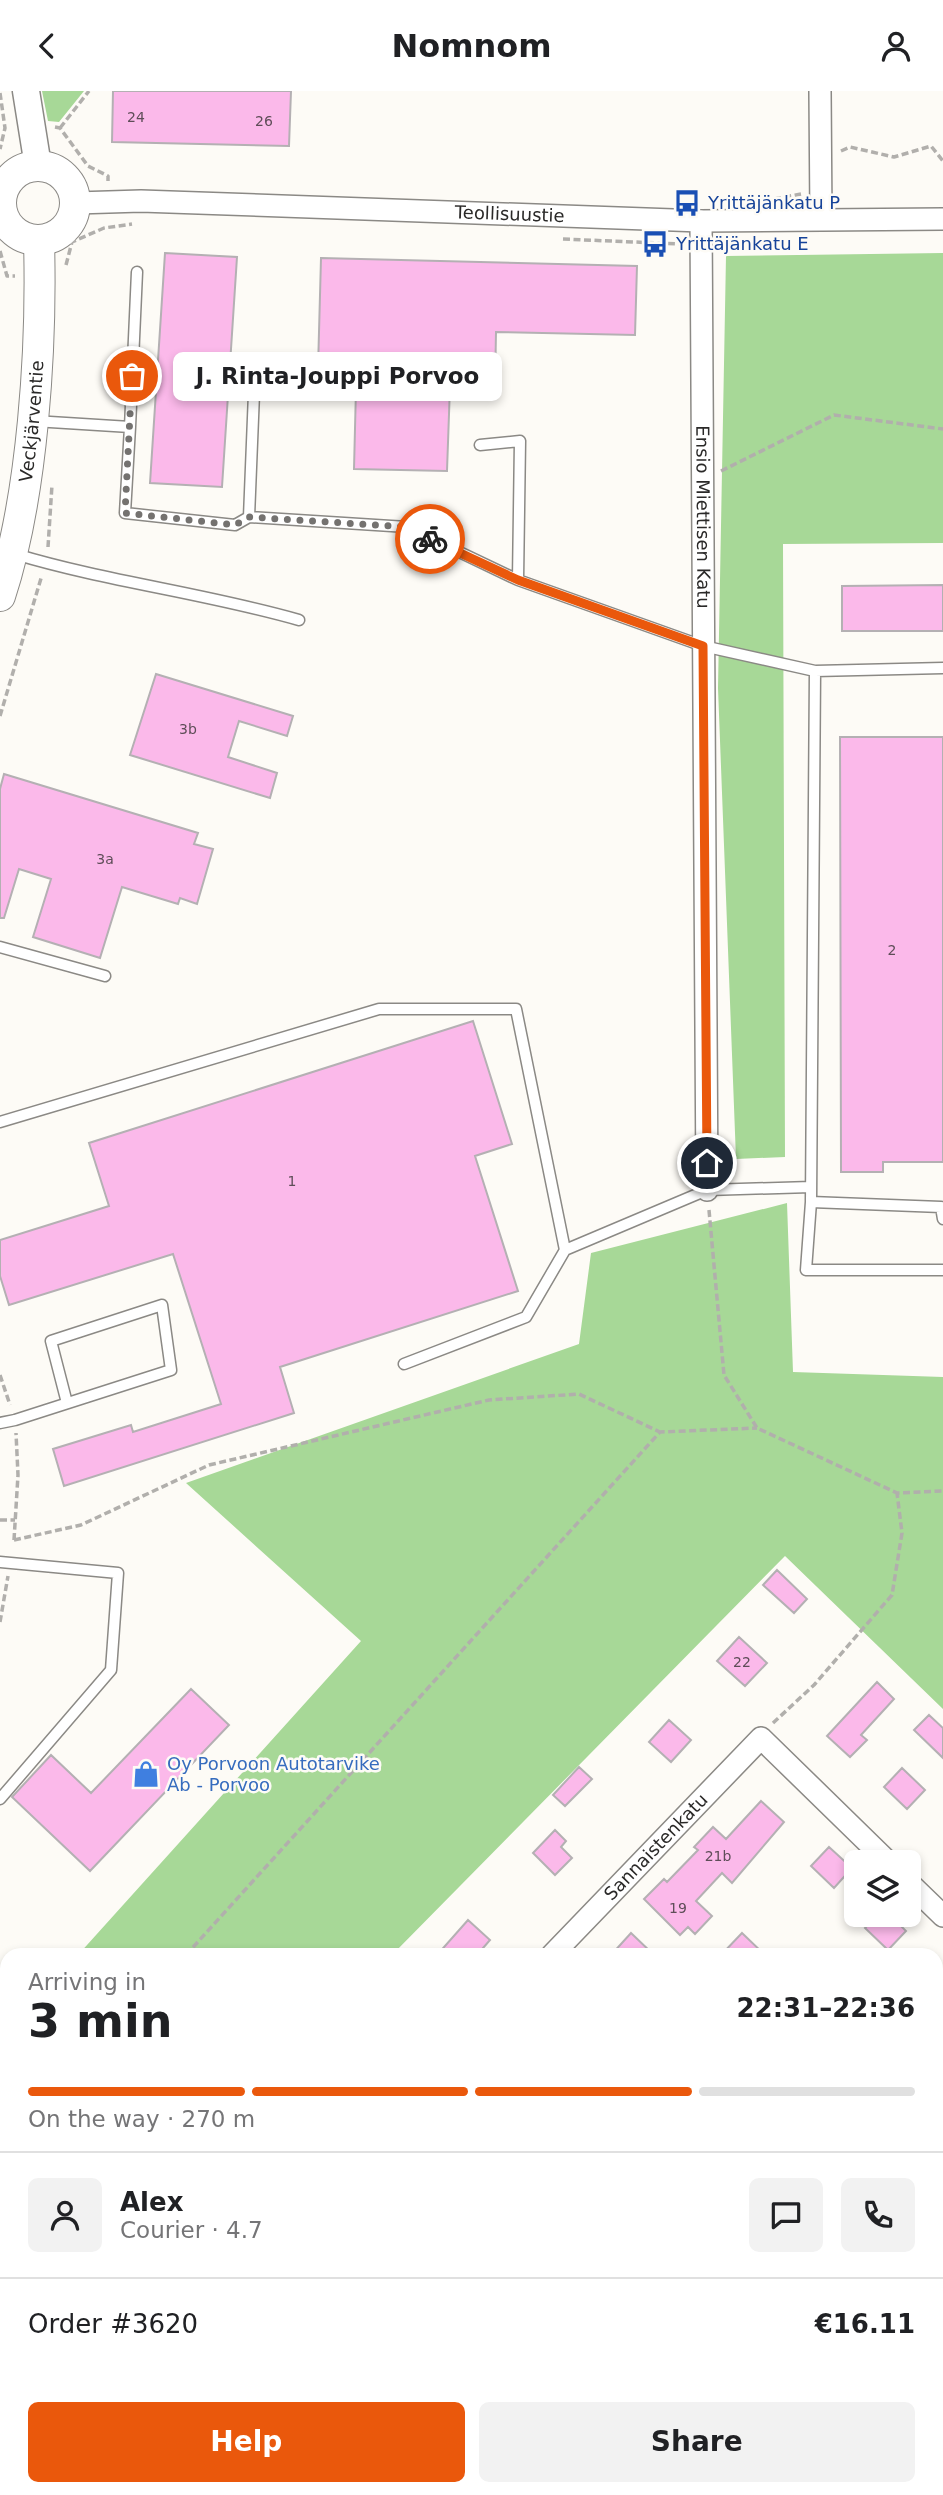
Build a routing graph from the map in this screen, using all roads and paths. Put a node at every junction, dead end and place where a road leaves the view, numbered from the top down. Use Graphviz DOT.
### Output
graph roads {
  1 [pos="26,91"];
  2 [pos="89,91"];
  3 [pos="820,91"];
  4 [pos="0,93"];
  5 [pos="32,126"];
  6 [pos="60,128"];
  7 [pos="0,149"];
  8 [pos="836,153"];
  9 [pos="943,161"];
  10 [pos="38,166"];
  11 [pos="107,201"];
  12 [pos="76,203"];
  13 [pos="0,205"];
  14 [pos="821,219"];
  15 [pos="943,219"];
  16 [pos="701,221"];
  17 [pos="104,228"];
  18 [pos="39,241"];
  19 [pos="136,272"];
  20 [pos="254,393"];
  21 [pos="32,420"];
  22 [pos="130,427"];
  23 [pos="943,429"];
  24 [pos="480,445"];
  25 [pos="701,481"];
  26 [pos="249,517"];
  27 [pos="12,553"];
  28 [pos="518,580"];
  29 [pos="0,596"];
  30 [pos="299,619"];
  31 [pos="703,646"];
  32 [pos="943,668"];
  33 [pos="815,671"];
  34 [pos="0,947"];
  35 [pos="105,976"];
  36 [pos="0,1122"];
  37 [pos="811,1187"];
  38 [pos="707,1190"];
  39 [pos="811,1202"];
  40 [pos="943,1219"];
  41 [pos="565,1250"];
  42 [pos="943,1271"];
  43 [pos="404,1364"];
  44 [pos="0,1375"];
  45 [pos="67,1403"];
  46 [pos="15,1420"];
  47 [pos="0,1423"];
  48 [pos="757,1428"];
  49 [pos="660,1432"];
  50 [pos="943,1491"];
  51 [pos="897,1493"];
  52 [pos="0,1520"];
  53 [pos="15,1520"];
  54 [pos="13,1540"];
  55 [pos="5,1563"];
  56 [pos="0,1622"];
  57 [pos="767,1731"];
  58 [pos="0,1799"];
  59 [pos="877,1850"];
  60 [pos="921,1895"];
  61 [pos="943,1916"];
  62 [pos="192,1948"];
  63 [pos="561,1948"];
  1 -- 5 [label="street"];
  2 -- 6 [label="path"];
  3 -- 14 [label="street"];
  4 -- 7 [label="path"];
  5 -- 6 [label="path"];
  5 -- 10 [label="street"];
  6 -- 11 [label="path"];
  8 -- 9 [label="path"];
  10 -- 12 [label="main road"];
  10 -- 13 [label="main road"];
  11 -- 12 [label="street, Teollisuustie"];
  11 -- 16 [label="street, Teollisuustie"];
  11 -- 17 [label="path"];
  12 -- 18 [label="main road"];
  13 -- 18 [label="main road"];
  14 -- 15 [label="street, Teollisuustie"];
  14 -- 16 [label="street, Teollisuustie"];
  16 -- 25 [label="street, Ensio Miettisen Katu"];
  18 -- 21 [label="main road, Veckjärventie"];
  19 -- 22 [label="lane"];
  20 -- 26 [label="lane"];
  21 -- 22 [label="lane"];
  21 -- 27 [label="main road, Veckjärventie"];
  22 -- 26 [label="lane"];
  23 -- 25 [label="path"];
  24 -- 28 [label="lane"];
  25 -- 31 [label="street, Ensio Miettisen Katu"];
  26 -- 28 [label="lane"];
  27 -- 29 [label="main road, Veckjärventie"];
  27 -- 30 [label="lane"];
  28 -- 31 [label="lane"];
  31 -- 33 [label="lane"];
  31 -- 38 [label="street, Ensio Miettisen Katu"];
  32 -- 33 [label="lane"];
  33 -- 37 [label="lane"];
  34 -- 35 [label="lane"];
  36 -- 41 [label="lane"];
  37 -- 38 [label="lane"];
  37 -- 39 [label="lane"];
  38 -- 41 [label="lane"];
  38 -- 48 [label="path"];
  39 -- 40 [label="lane"];
  39 -- 42 [label="lane"];
  41 -- 43 [label="lane"];
  44 -- 46 [label="path"];
  45 -- 45 [label="lane"];
  45 -- 46 [label="lane"];
  46 -- 47 [label="lane"];
  46 -- 53 [label="path"];
  48 -- 49 [label="path"];
  48 -- 51 [label="path"];
  49 -- 54 [label="path"];
  49 -- 62 [label="path"];
  50 -- 51 [label="path"];
  51 -- 57 [label="path"];
  52 -- 53 [label="path"];
  53 -- 54 [label="path"];
  54 -- 55 [label="path"];
  55 -- 56 [label="path"];
  55 -- 58 [label="lane"];
  57 -- 59 [label="street"];
  57 -- 63 [label="street, Sannaistenkatu"];
  60 -- 61 [label="street"];
}
